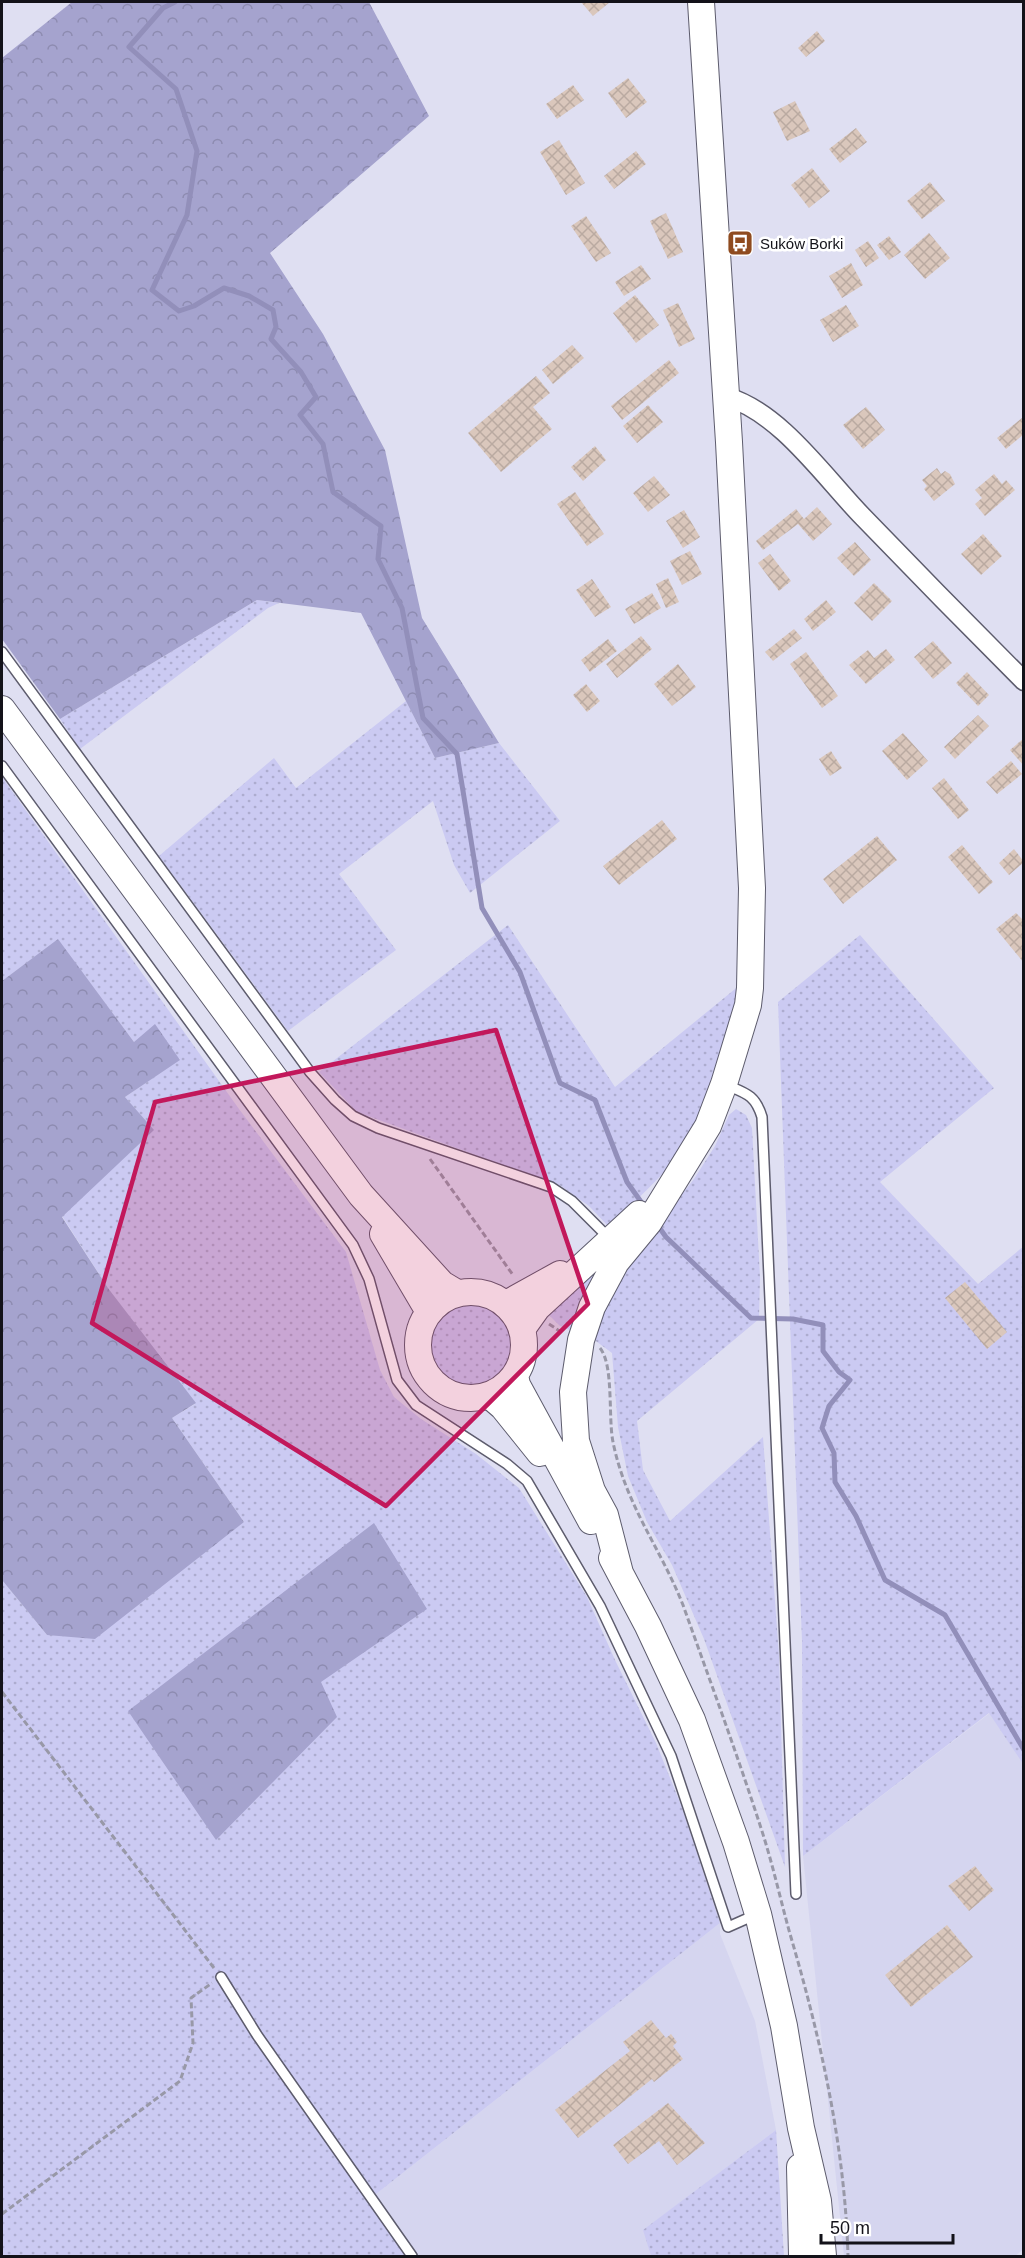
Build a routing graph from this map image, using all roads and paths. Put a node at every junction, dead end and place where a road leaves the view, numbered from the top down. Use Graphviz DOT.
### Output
graph roads {
  1 [pos="700,2"];
  2 [pos="727,397"];
  3 [pos="2,652"];
  4 [pos="1023,681"];
  5 [pos="2,709"];
  6 [pos="2,766"];
  7 [pos="724,1084"];
  8 [pos="429,1146"];
  9 [pos="362,1195"];
  10 [pos="648,1213"];
  11 [pos="610,1240"];
  12 [pos="587,1260"];
  13 [pos="516,1279"];
  14 [pos="457,1293"];
  15 [pos="506,1304"];
  16 [pos="429,1312"];
  17 [pos="546,1320"];
  18 [pos="522,1329"];
  19 [pos="566,1334"];
  20 [pos="515,1375"];
  21 [pos="489,1395"];
  22 [pos="578,1500"];
  23 [pos="620,1573"];
  24 [pos="2,1692"];
  25 [pos="796,1894"];
  26 [pos="758,1914"];
  27 [pos="221,1977"];
  28 [pos="801,2128"];
  29 [pos="2,2214"];
  30 [pos="412,2256"];
  31 [pos="802,2256"];
  32 [pos="823,2256"];
  1 -- 2 [label="main road"];
  2 -- 4 [label="street"];
  2 -- 7 [label="main road"];
  3 -- 8 [label="lane"];
  5 -- 9 [label="main road"];
  6 -- 26 [label="lane"];
  7 -- 10 [label="main road"];
  7 -- 25 [label="lane"];
  8 -- 11 [label="lane"];
  8 -- 13 [label="path"];
  9 -- 14 [label="main road"];
  9 -- 16 [label="main road"];
  10 -- 11 [label="main road"];
  10 -- 23 [label="main road"];
  11 -- 12 [label="main road"];
  12 -- 15 [label="main road"];
  12 -- 18 [label="main road"];
  14 -- 15 [label="main road"];
  14 -- 16 [label="main road"];
  15 -- 18 [label="main road"];
  16 -- 21 [label="main road"];
  17 -- 19 [label="path"];
  18 -- 20 [label="main road"];
  20 -- 21 [label="main road"];
  20 -- 22 [label="main road"];
  21 -- 22 [label="main road"];
  22 -- 23 [label="main road"];
  23 -- 26 [label="main road"];
  24 -- 27 [label="path"];
  26 -- 28 [label="main road"];
  27 -- 29 [label="path"];
  27 -- 30 [label="lane"];
  28 -- 31 [label="main road"];
  28 -- 32 [label="main road"];
}
